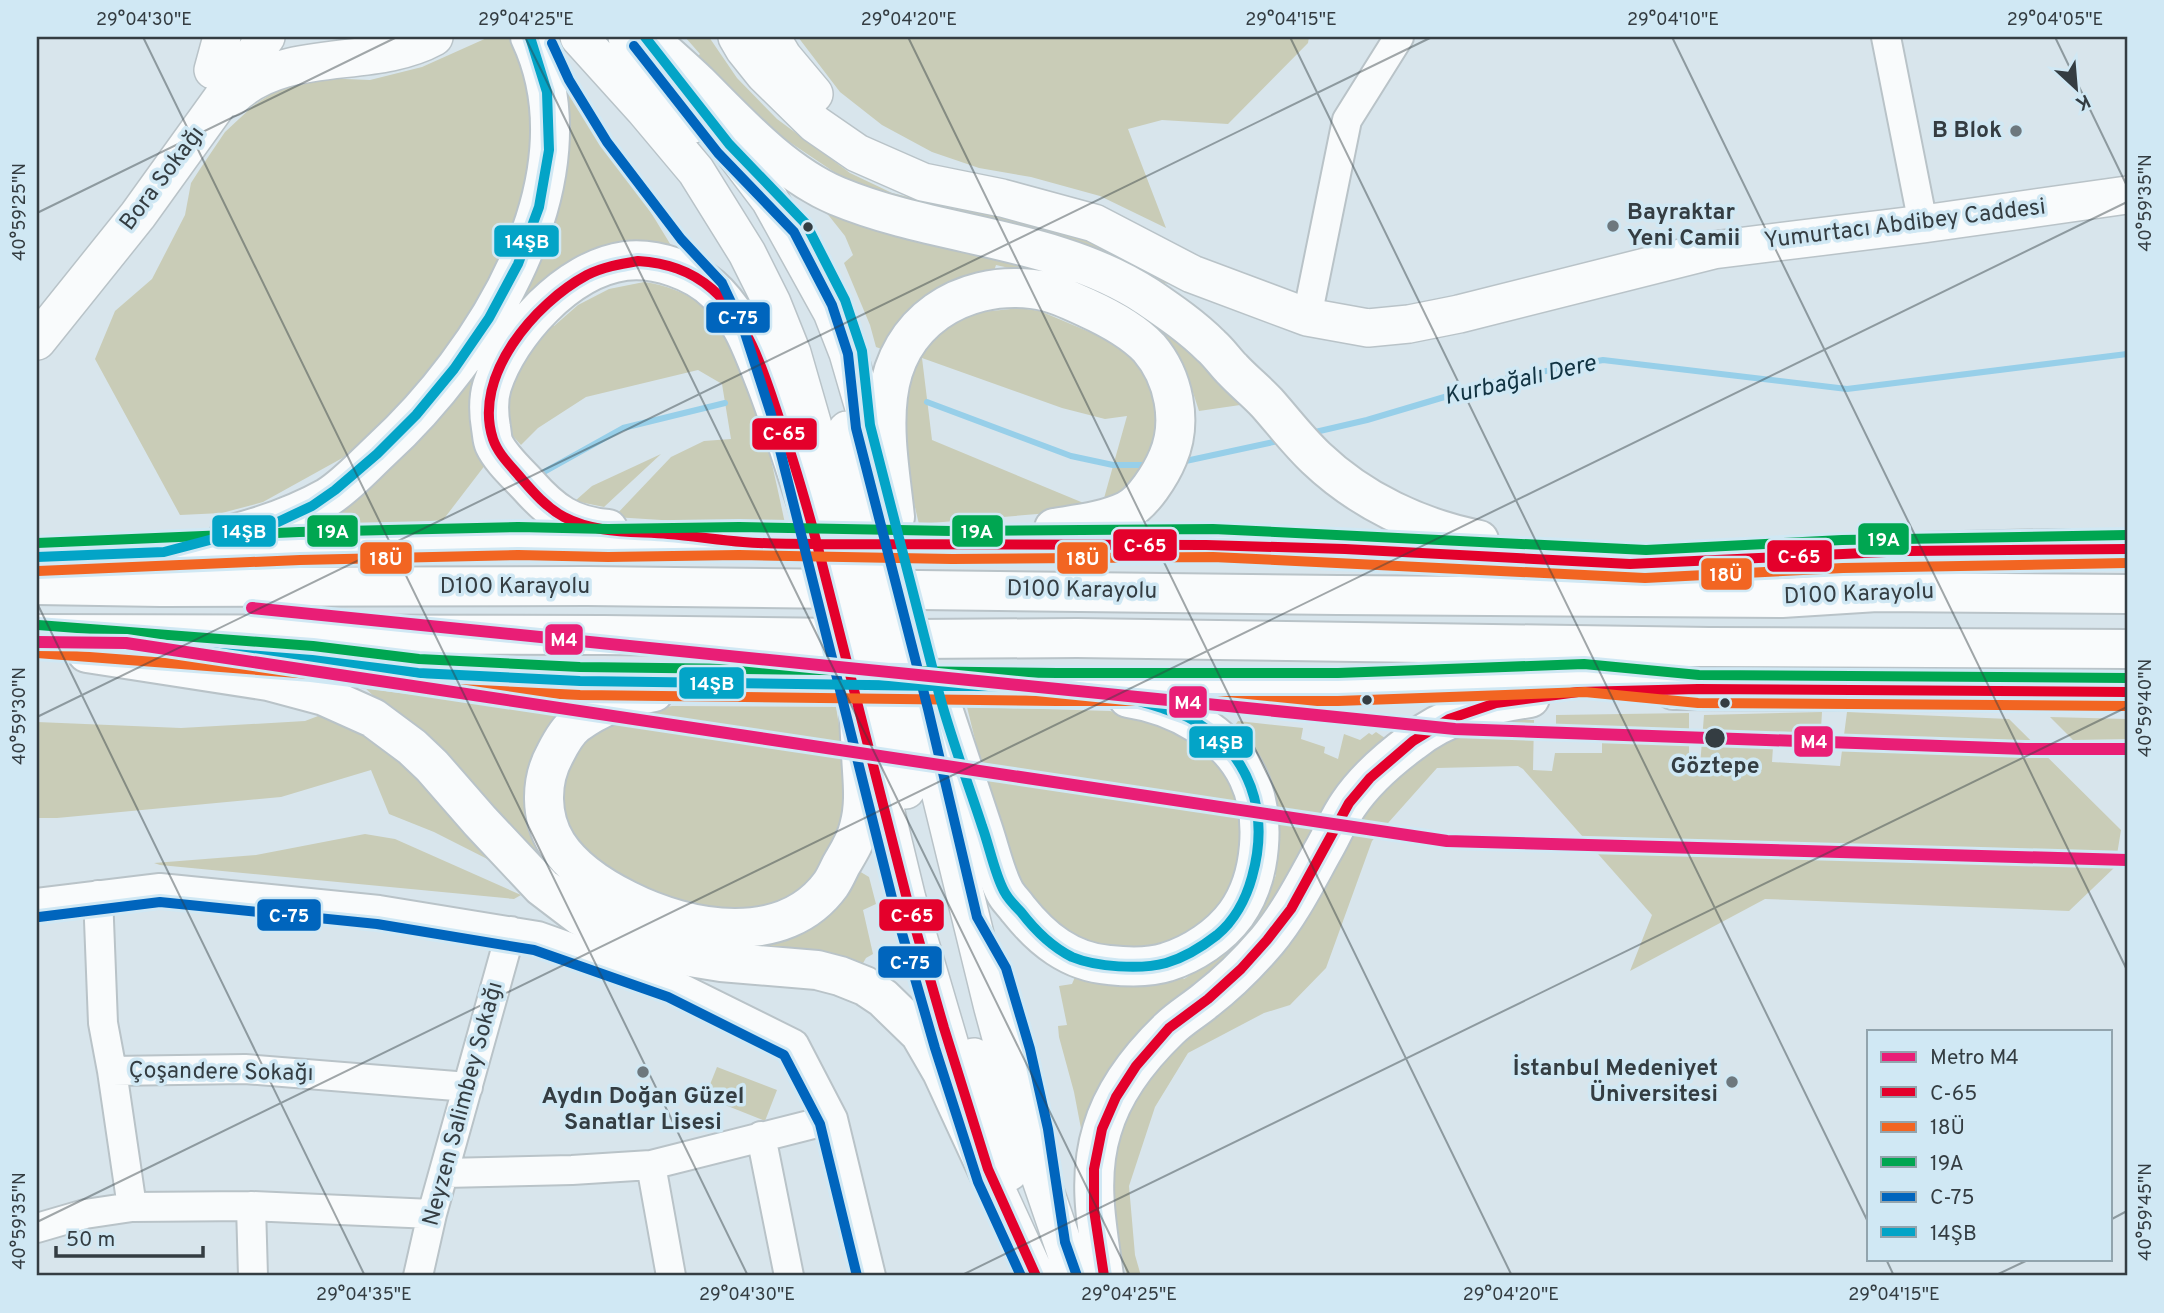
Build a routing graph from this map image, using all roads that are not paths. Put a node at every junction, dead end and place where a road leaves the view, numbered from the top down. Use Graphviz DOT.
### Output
graph roads {
  1 [pos="241,37"];
  2 [pos="267,37"];
  3 [pos="287,37"];
  4 [pos="435,37"];
  5 [pos="530,37"];
  6 [pos="576,37"];
  7 [pos="627,37"];
  8 [pos="646,37"];
  9 [pos="718,37"];
  10 [pos="737,37"];
  11 [pos="771,37"];
  12 [pos="1399,37"];
  13 [pos="1886,37"];
  14 [pos="218,53"];
  15 [pos="341,58"];
  16 [pos="206,122"];
  17 [pos="857,153"];
  18 [pos="2127,195"];
  19 [pos="1002,198"];
  20 [pos="1923,224"];
  21 [pos="1307,317"];
  22 [pos="43,322"];
  23 [pos="878,424"];
  24 [pos="853,517"];
  25 [pos="739,541"];
  26 [pos="952,545"];
  27 [pos="2127,550"];
  28 [pos="163,552"];
  29 [pos="37,557"];
  30 [pos="1598,562"];
  31 [pos="1646,564"];
  32 [pos="37,585"];
  33 [pos="1877,592"];
  34 [pos="2127,594"];
  35 [pos="37,634"];
  36 [pos="37,639"];
  37 [pos="37,645"];
  38 [pos="2127,649"];
  39 [pos="704,683"];
  40 [pos="1057,687"];
  41 [pos="1698,689"];
  42 [pos="2127,692"];
  43 [pos="902,706"];
  44 [pos="98,895"];
  45 [pos="37,903"];
  46 [pos="511,931"];
  47 [pos="112,1071"];
  48 [pos="468,1087"];
  49 [pos="833,1119"];
  50 [pos="761,1136"];
  51 [pos="651,1165"];
  52 [pos="444,1173"];
  53 [pos="991,1178"];
  54 [pos="251,1206"];
  55 [pos="132,1207"];
  56 [pos="432,1214"];
  57 [pos="37,1228"];
  58 [pos="253,1276"];
  59 [pos="418,1276"];
  60 [pos="671,1276"];
  61 [pos="789,1276"];
  62 [pos="872,1276"];
  63 [pos="1036,1276"];
  64 [pos="1044,1276"];
  65 [pos="1074,1276"];
  66 [pos="1092,1276"];
  67 [pos="1104,1276"];
  1 -- 14 [label="main road, Bora Sokağı"];
  2 -- 16 [label="main road, Bora Sokağı"];
  3 -- 15 [label="main road"];
  4 -- 15 [label="main road"];
  5 -- 28 [label="highway"];
  6 -- 24 [label="main road"];
  7 -- 24 [label="main road"];
  8 -- 23 [label="main road"];
  8 -- 30 [label="highway"];
  9 -- 17 [label="main road"];
  10 -- 17 [label="main road, Yumurtacı Abdibey Caddesi"];
  11 -- 19 [label="main road, Yumurtacı Abdibey Caddesi"];
  12 -- 21 [label="street"];
  13 -- 20 [label="street"];
  14 -- 22 [label="main road, Bora Sokağı"];
  15 -- 16 [label="main road"];
  16 -- 22 [label="main road, Bora Sokağı"];
  17 -- 19 [label="main road, Yumurtacı Abdibey Caddesi"];
  18 -- 20 [label="main road, Yumurtacı Abdibey Caddesi"];
  19 -- 21 [label="main road, Yumurtacı Abdibey Caddesi"];
  20 -- 21 [label="main road, Yumurtacı Abdibey Caddesi"];
  23 -- 24 [label="highway"];
  23 -- 26 [label="highway"];
  24 -- 25 [label="highway"];
  24 -- 43 [label="main road, bridge"];
  24 -- 43 [label="main road, bridge"];
  25 -- 26 [label="highway"];
  25 -- 28 [label="highway"];
  26 -- 30 [label="highway"];
  27 -- 31 [label="highway"];
  28 -- 29 [label="highway"];
  30 -- 31 [label="highway"];
  31 -- 33 [label="highway"];
  32 -- 33 [label="highway, D100 Karayolu"];
  33 -- 34 [label="highway, D100 Karayolu"];
  35 -- 38 [label="highway, D100 Karayolu"];
  36 -- 39 [label="highway"];
  37 -- 53 [label="highway"];
  39 -- 40 [label="highway"];
  39 -- 43 [label="highway"];
  40 -- 41 [label="highway"];
  40 -- 43 [label="highway"];
  41 -- 42 [label="highway"];
  41 -- 67 [label="highway"];
  43 -- 53 [label="main road"];
  43 -- 64 [label="main road"];
  43 -- 65 [label="main road"];
  43 -- 66 [label="main road"];
  44 -- 45 [label="street"];
  44 -- 46 [label="street"];
  44 -- 47 [label="street"];
  46 -- 48 [label="street, Neyzen Salimbey Sokağı"];
  46 -- 49 [label="street"];
  47 -- 48 [label="street, Çoşandere Sokağı"];
  47 -- 55 [label="street, Çoşandere Sokağı"];
  48 -- 52 [label="street, Neyzen Salimbey Sokağı"];
  49 -- 50 [label="street"];
  49 -- 62 [label="street"];
  50 -- 51 [label="street"];
  50 -- 61 [label="street"];
  51 -- 52 [label="street"];
  51 -- 60 [label="street"];
  52 -- 56 [label="street, Neyzen Salimbey Sokağı"];
  53 -- 63 [label="main road"];
  54 -- 55 [label="street"];
  54 -- 56 [label="street"];
  54 -- 58 [label="street"];
  55 -- 57 [label="street"];
  56 -- 59 [label="street, Neyzen Salimbey Sokağı"];
}
